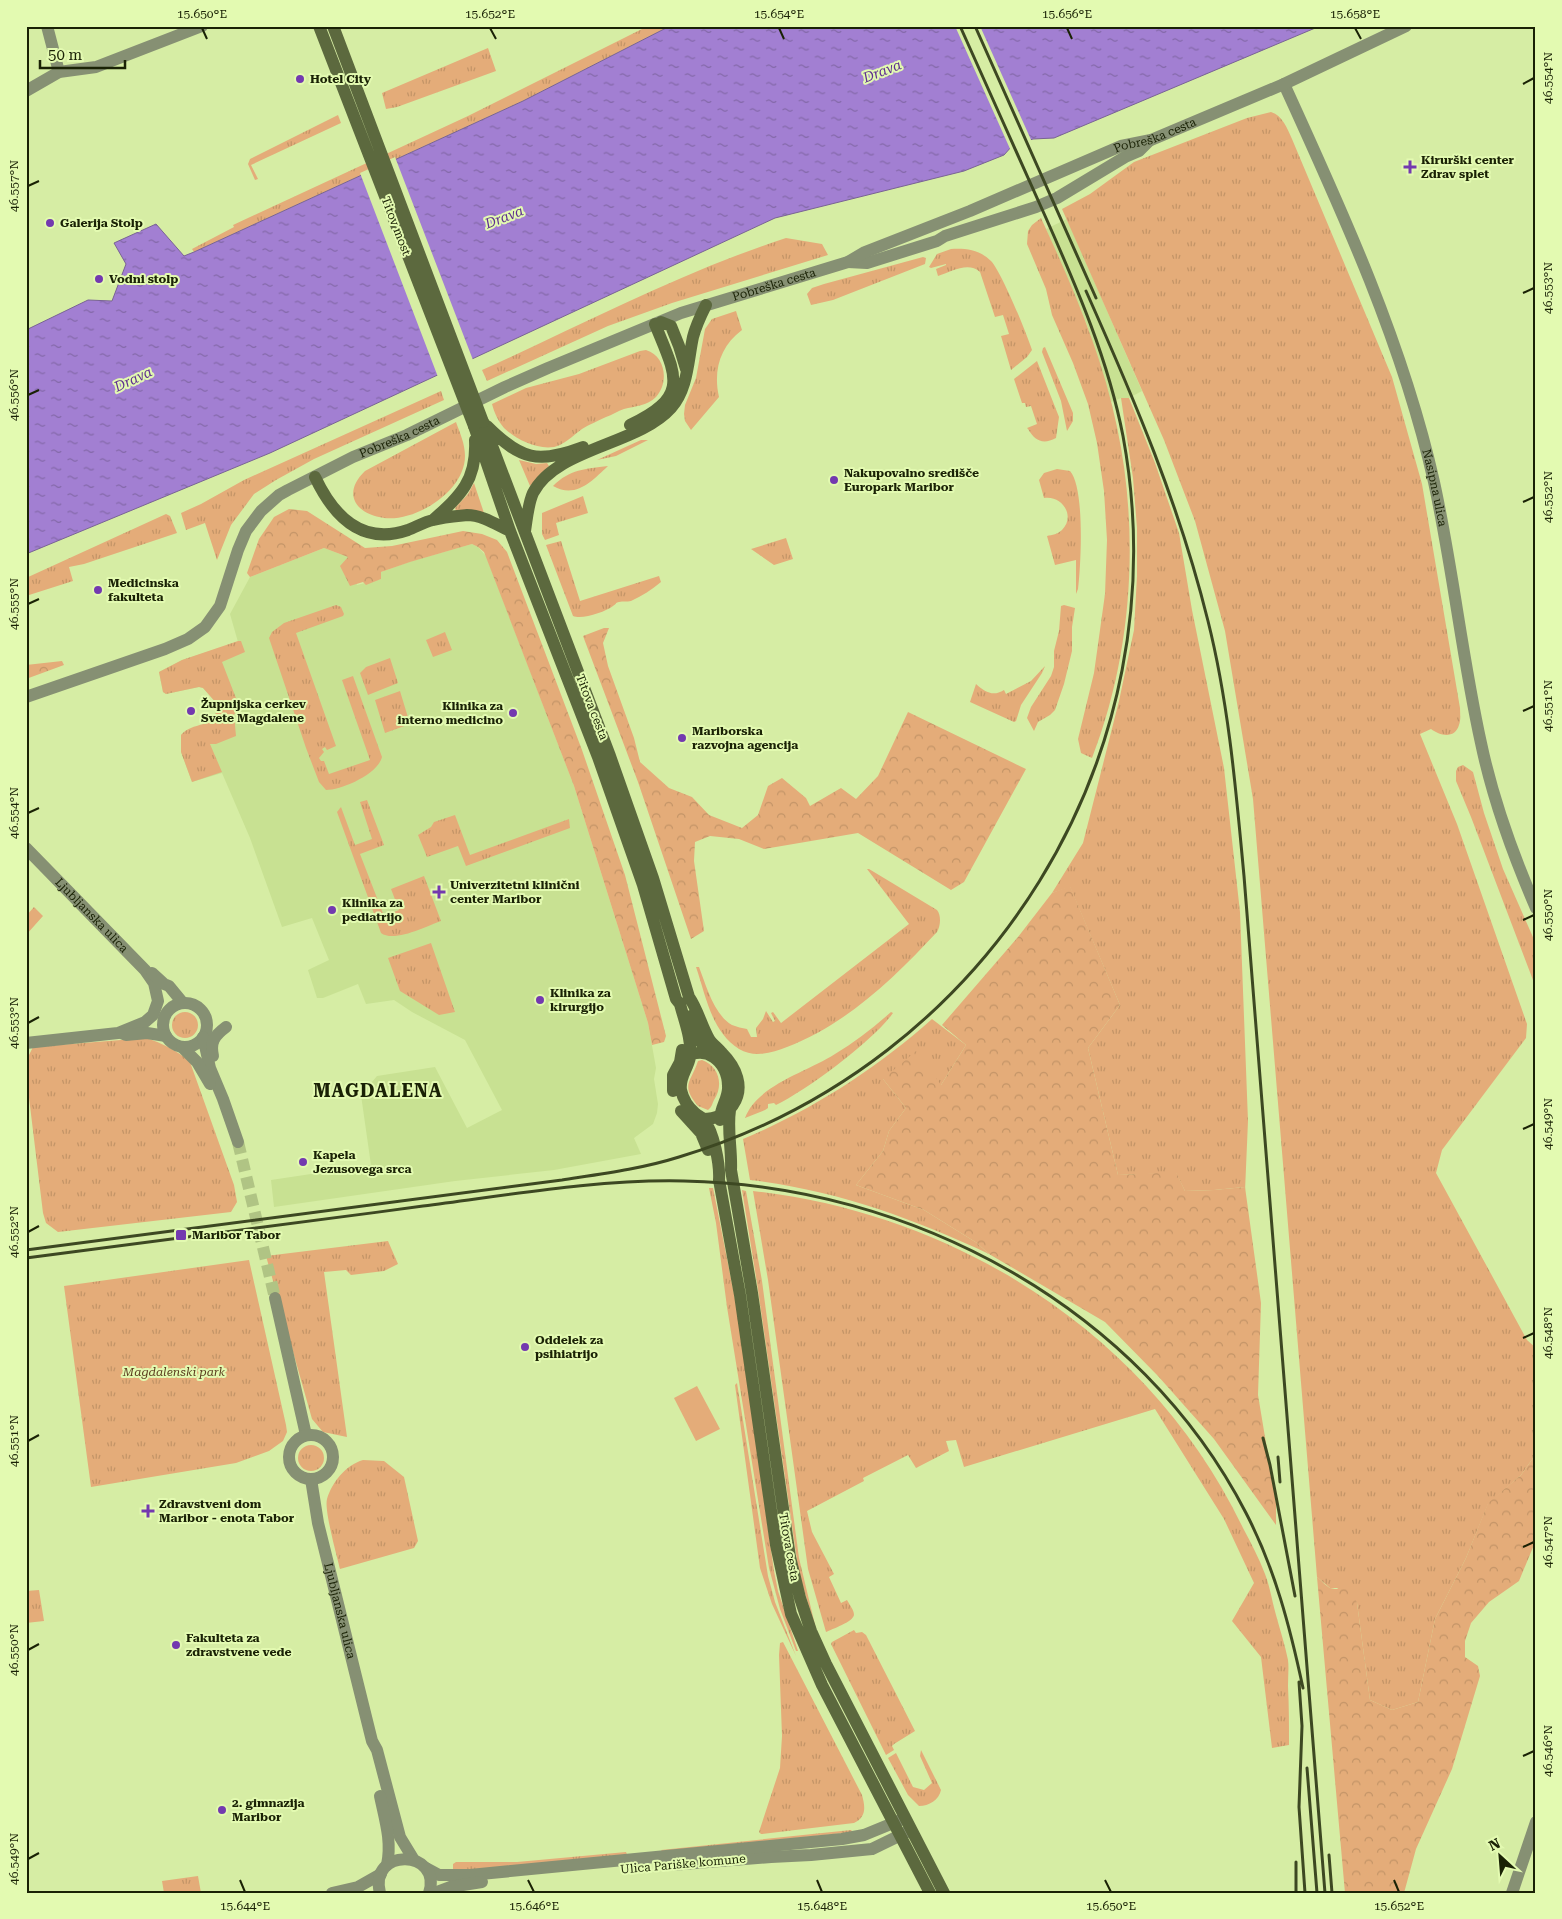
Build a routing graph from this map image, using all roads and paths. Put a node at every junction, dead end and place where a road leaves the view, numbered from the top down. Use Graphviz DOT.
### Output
graph roads {
  1 [pos="47,26"];
  2 [pos="202,26"];
  3 [pos="319,26"];
  4 [pos="333,26"];
  5 [pos="1406,26"];
  6 [pos="59,72"];
  7 [pos="1284,84"];
  8 [pos="26,90"];
  9 [pos="1151,140"];
  10 [pos="848,262"];
  11 [pos="706,305"];
  12 [pos="658,323"];
  13 [pos="686,369"];
  14 [pos="478,424"];
  15 [pos="315,477"];
  16 [pos="433,520"];
  17 [pos="510,531"];
  18 [pos="525,531"];
  19 [pos="26,697"];
  20 [pos="26,848"];
  21 [pos="32,860"];
  22 [pos="1536,908"];
  23 [pos="145,970"];
  24 [pos="182,1003"];
  25 [pos="226,1027"];
  26 [pos="118,1032"];
  27 [pos="166,1036"];
  28 [pos="203,1037"];
  29 [pos="26,1043"];
  30 [pos="708,1046"];
  31 [pos="182,1047"];
  32 [pos="685,1058"];
  33 [pos="227,1112"];
  34 [pos="725,1113"];
  35 [pos="703,1119"];
  36 [pos="238,1142"];
  37 [pos="719,1180"];
  38 [pos="275,1298"];
  39 [pos="306,1436"];
  40 [pos="311,1478"];
  41 [pos="900,1820"];
  42 [pos="1536,1822"];
  43 [pos="906,1833"];
  44 [pos="395,1838"];
  45 [pos="414,1860"];
  46 [pos="426,1868"];
  47 [pos="384,1870"];
  48 [pos="332,1893"];
  49 [pos="380,1893"];
  50 [pos="429,1893"];
  51 [pos="434,1893"];
  52 [pos="930,1893"];
  53 [pos="944,1893"];
  54 [pos="1512,1893"];
  1 -- 6 [label="street"];
  2 -- 6 [label="street"];
  3 -- 14 [label="main road, Titov most, bridge"];
  4 -- 14 [label="main road, Titov most, bridge"];
  5 -- 7 [label="street, Pobreška cesta"];
  6 -- 8 [label="street"];
  7 -- 9 [label="street, Pobreška cesta"];
  7 -- 22 [label="street, Nasipna ulica"];
  9 -- 10 [label="street, Pobreška cesta"];
  9 -- 10 [label="street, Pobreška cesta"];
  10 -- 11 [label="street, Pobreška cesta"];
  11 -- 12 [label="street, Pobreška cesta"];
  11 -- 13 [label="main road"];
  12 -- 13 [label="main road"];
  12 -- 14 [label="main road"];
  12 -- 15 [label="street, Pobreška cesta"];
  13 -- 18 [label="main road"];
  14 -- 16 [label="main road"];
  14 -- 17 [label="main road, Titova cesta"];
  14 -- 18 [label="main road, Titova cesta"];
  15 -- 16 [label="main road"];
  15 -- 19 [label="street, Pobreška cesta"];
  16 -- 17 [label="main road"];
  17 -- 32 [label="main road, Titova cesta"];
  18 -- 30 [label="main road, Titova cesta"];
  20 -- 21 [label="street, Ljubljanska ulica"];
  21 -- 23 [label="street, Ljubljanska ulica"];
  23 -- 24 [label="street"];
  23 -- 26 [label="street"];
  24 -- 27 [label="street"];
  24 -- 28 [label="street"];
  25 -- 33 [label="street"];
  26 -- 27 [label="street"];
  26 -- 29 [label="street"];
  27 -- 31 [label="street"];
  28 -- 31 [label="street"];
  28 -- 33 [label="street"];
  30 -- 32 [label="main road"];
  30 -- 34 [label="main road, Titova cesta"];
  31 -- 33 [label="street"];
  32 -- 35 [label="main road"];
  32 -- 37 [label="main road"];
  33 -- 36 [label="street"];
  34 -- 35 [label="main road"];
  34 -- 41 [label="main road, Titova cesta"];
  35 -- 37 [label="main road"];
  37 -- 41 [label="main road, Titova cesta"];
  38 -- 39 [label="street"];
  39 -- 40 [label="street"];
  39 -- 40 [label="street"];
  40 -- 44 [label="street, Ljubljanska ulica"];
  41 -- 43 [label="main road, Titova cesta"];
  41 -- 46 [label="street"];
  42 -- 54 [label="street"];
  43 -- 51 [label="street, Ulica Pariške komune"];
  43 -- 52 [label="main road, Titova cesta"];
  43 -- 53 [label="main road, Titova cesta"];
  44 -- 45 [label="street"];
  44 -- 47 [label="street"];
  45 -- 46 [label="street"];
  45 -- 47 [label="street"];
  46 -- 50 [label="street"];
  47 -- 48 [label="street"];
  47 -- 49 [label="street"];
}
